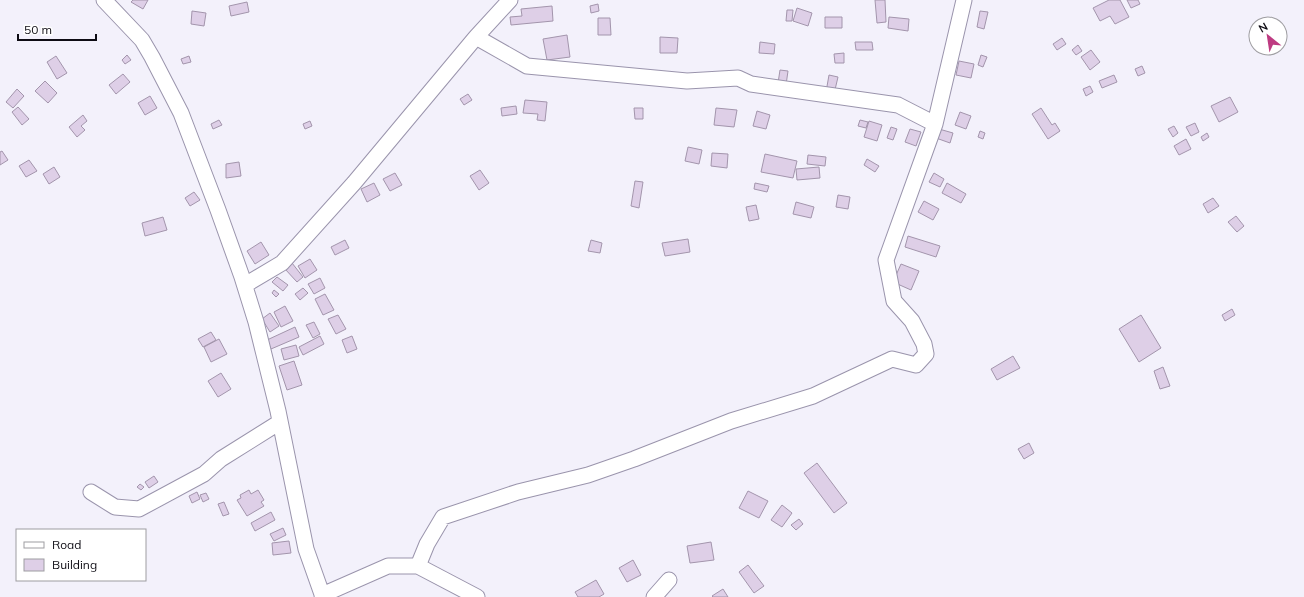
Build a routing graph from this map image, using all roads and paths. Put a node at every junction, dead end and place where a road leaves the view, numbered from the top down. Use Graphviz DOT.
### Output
graph roads {
  1 [pos="104,0"];
  2 [pos="510,0"];
  3 [pos="964,0"];
  4 [pos="476,37"];
  5 [pos="935,124"];
  6 [pos="245,285"];
  7 [pos="280,422"];
  8 [pos="91,492"];
  9 [pos="418,566"];
  10 [pos="669,580"];
  11 [pos="323,596"];
  12 [pos="477,597"];
  13 [pos="654,597"];
  1 -- 6 [label="street"];
  2 -- 4 [label="street"];
  3 -- 5 [label="street"];
  4 -- 5 [label="street"];
  4 -- 6 [label="street"];
  5 -- 9 [label="street"];
  6 -- 7 [label="street"];
  7 -- 8 [label="street"];
  7 -- 11 [label="street"];
  9 -- 11 [label="street"];
  9 -- 12 [label="street"];
  10 -- 13 [label="street"];
}
